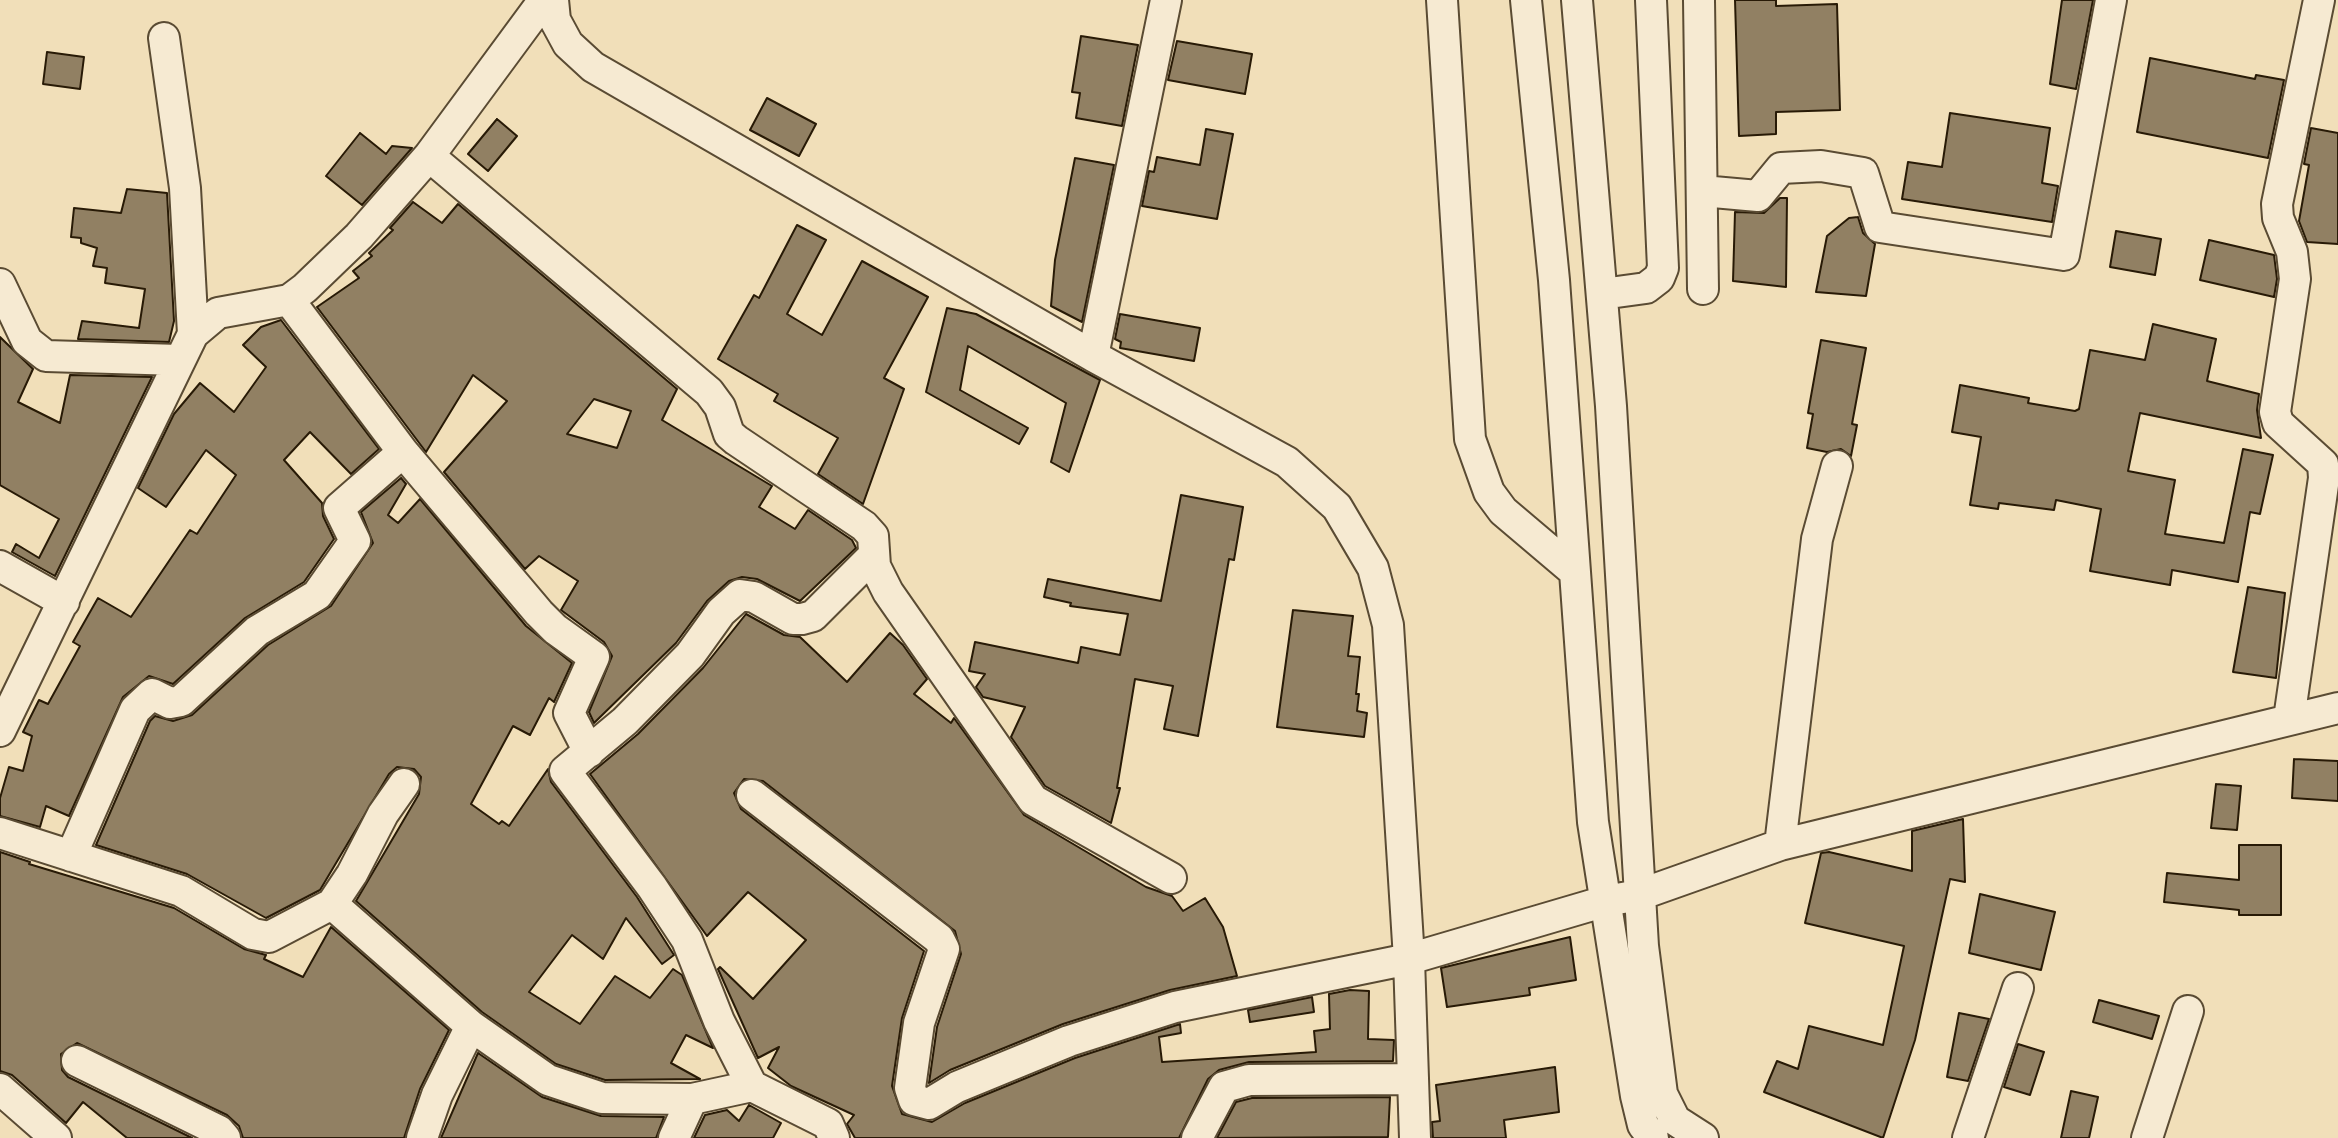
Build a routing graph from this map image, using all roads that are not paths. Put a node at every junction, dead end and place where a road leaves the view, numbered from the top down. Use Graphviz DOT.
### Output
graph roads {
  1 [pos="544,0"];
  2 [pos="553,0"];
  3 [pos="1166,0"];
  4 [pos="1442,0"];
  5 [pos="1526,0"];
  6 [pos="1577,0"];
  7 [pos="1651,0"];
  8 [pos="1699,0"];
  9 [pos="2111,0"];
  10 [pos="2319,0"];
  11 [pos="164,38"];
  12 [pos="429,156"];
  13 [pos="1702,191"];
  14 [pos="0,284"];
  15 [pos="1703,289"];
  16 [pos="1602,294"];
  17 [pos="289,300"];
  18 [pos="186,347"];
  19 [pos="1093,356"];
  20 [pos="403,452"];
  21 [pos="1837,466"];
  22 [pos="874,555"];
  23 [pos="0,566"];
  24 [pos="1575,572"];
  25 [pos="64,602"];
  26 [pos="2338,708"];
  27 [pos="2289,719"];
  28 [pos="0,731"];
  29 [pos="589,752"];
  30 [pos="404,784"];
  31 [pos="752,795"];
  32 [pos="0,833"];
  33 [pos="1780,845"];
  34 [pos="71,856"];
  35 [pos="1171,878"];
  36 [pos="1639,895"];
  37 [pos="1606,901"];
  38 [pos="332,904"];
  39 [pos="1409,959"];
  40 [pos="2018,988"];
  41 [pos="2188,1011"];
  42 [pos="471,1026"];
  43 [pos="77,1061"];
  44 [pos="1413,1079"];
  45 [pos="752,1086"];
  46 [pos="0,1089"];
  47 [pos="692,1099"];
  48 [pos="56,1138"];
  49 [pos="225,1138"];
  50 [pos="422,1138"];
  51 [pos="674,1138"];
  52 [pos="834,1138"];
  53 [pos="1197,1138"];
  54 [pos="1415,1138"];
  55 [pos="1653,1138"];
  56 [pos="1703,1138"];
  57 [pos="1968,1138"];
  58 [pos="2147,1138"];
  1 -- 12 [label="street"];
  2 -- 19 [label="street"];
  3 -- 19 [label="street"];
  4 -- 24 [label="street"];
  5 -- 24 [label="street"];
  6 -- 16 [label="street"];
  7 -- 16 [label="street"];
  8 -- 13 [label="street"];
  9 -- 13 [label="street"];
  10 -- 27 [label="street"];
  11 -- 18 [label="street"];
  12 -- 17 [label="street"];
  12 -- 22 [label="street"];
  13 -- 15 [label="street"];
  14 -- 18 [label="street"];
  16 -- 36 [label="street"];
  17 -- 18 [label="street"];
  17 -- 20 [label="street"];
  18 -- 25 [label="street"];
  19 -- 39 [label="street"];
  20 -- 29 [label="street"];
  20 -- 34 [label="street"];
  21 -- 33 [label="street"];
  22 -- 29 [label="street"];
  22 -- 35 [label="street"];
  23 -- 25 [label="street"];
  24 -- 37 [label="street"];
  25 -- 28 [label="street"];
  26 -- 27 [label="street"];
  27 -- 33 [label="street"];
  29 -- 45 [label="street"];
  30 -- 38 [label="street"];
  31 -- 39 [label="street"];
  32 -- 34 [label="street"];
  33 -- 36 [label="street"];
  34 -- 38 [label="street"];
  36 -- 37 [label="street"];
  36 -- 56 [label="street"];
  37 -- 39 [label="street"];
  37 -- 55 [label="street"];
  38 -- 42 [label="street"];
  39 -- 44 [label="street"];
  40 -- 57 [label="street"];
  41 -- 58 [label="street"];
  42 -- 47 [label="street"];
  42 -- 50 [label="street"];
  43 -- 49 [label="street"];
  44 -- 53 [label="street"];
  44 -- 54 [label="street"];
  45 -- 47 [label="street"];
  45 -- 52 [label="street"];
  46 -- 48 [label="street"];
  47 -- 51 [label="street"];
}
